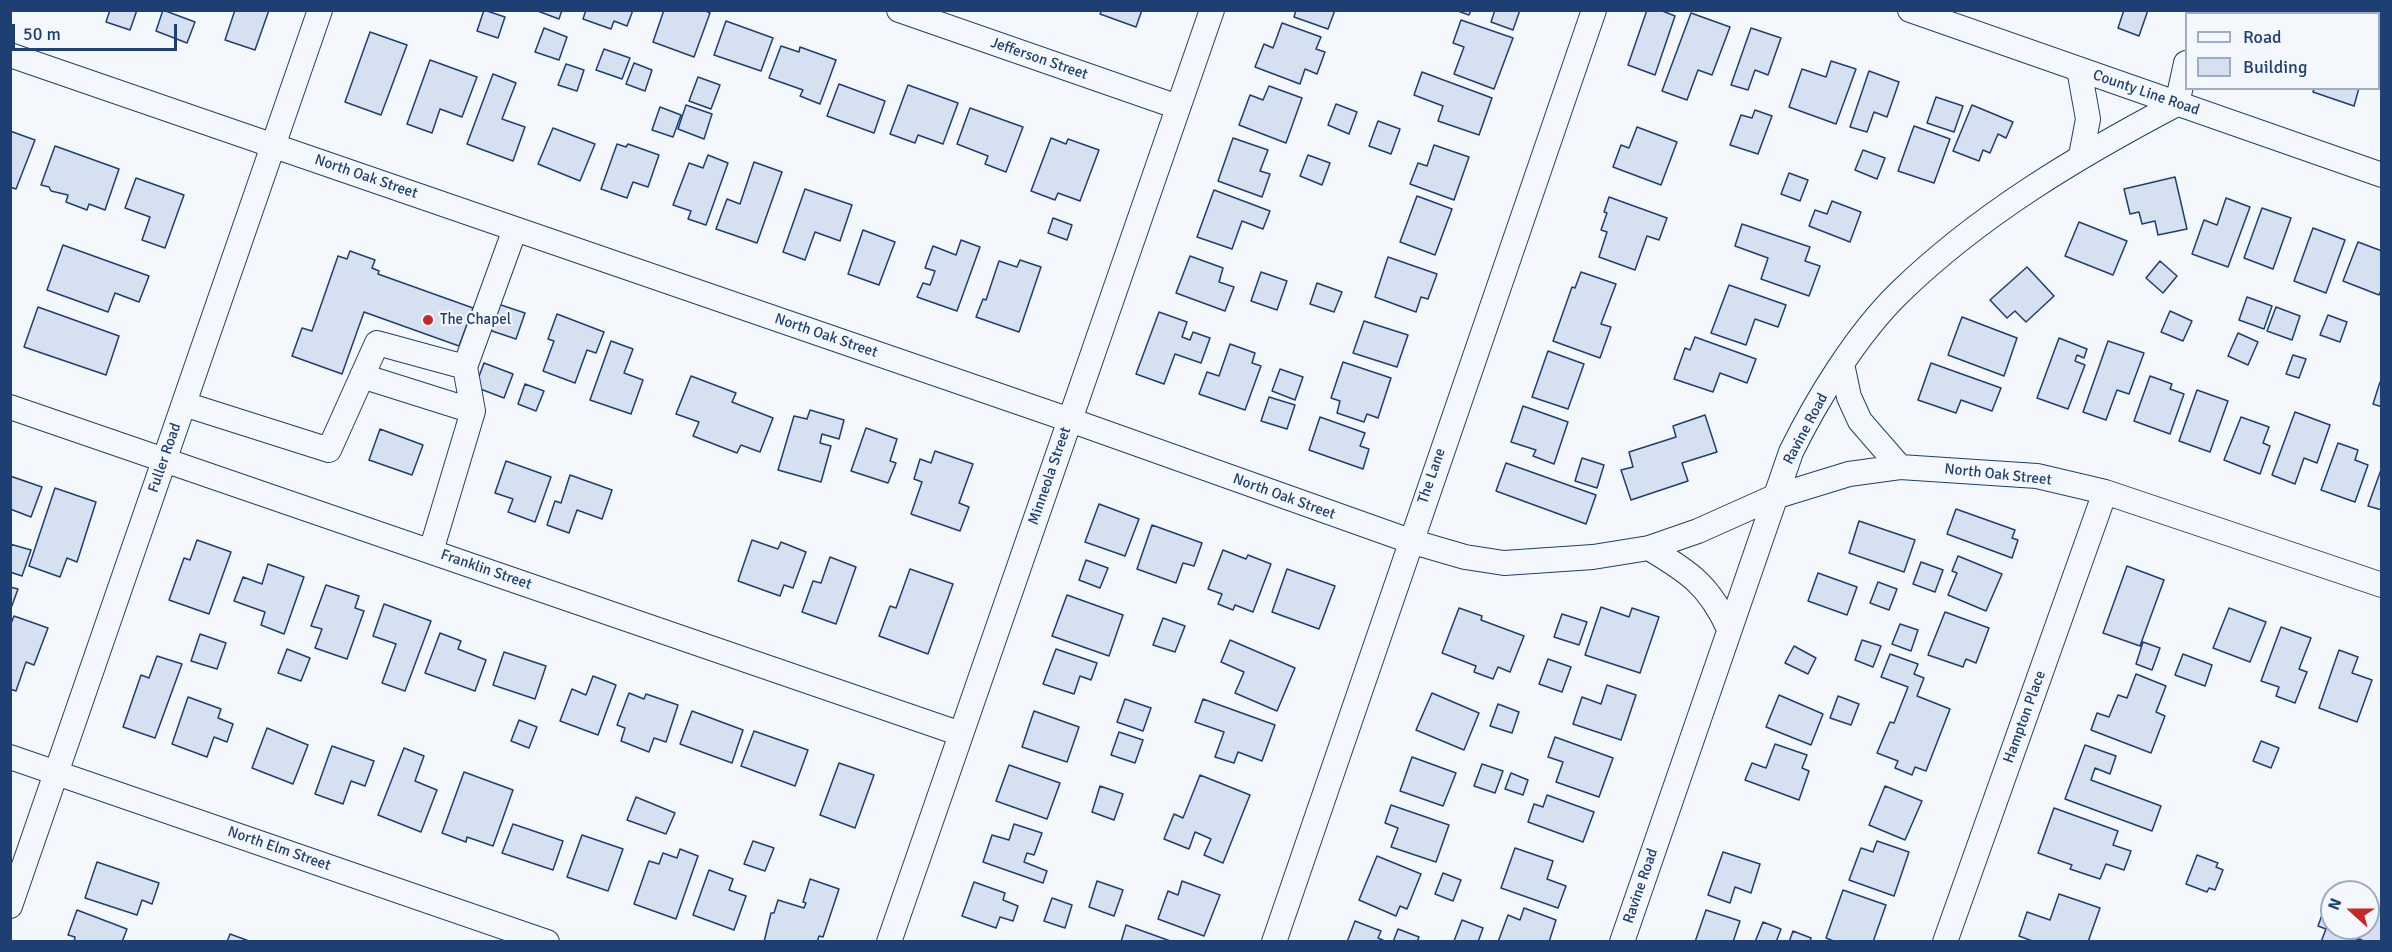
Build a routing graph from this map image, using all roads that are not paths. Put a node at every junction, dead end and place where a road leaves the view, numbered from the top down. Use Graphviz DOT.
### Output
graph roads {
  1 [pos="320,10"];
  2 [pos="899,10"];
  3 [pos="1212,10"];
  4 [pos="1594,10"];
  5 [pos="1910,10"];
  6 [pos="10,55"];
  7 [pos="2079,69"];
  8 [pos="2185,71"];
  9 [pos="2177,104"];
  10 [pos="1178,107"];
  11 [pos="274,146"];
  12 [pos="2081,156"];
  13 [pos="2382,175"];
  14 [pos="514,229"];
  15 [pos="1842,364"];
  16 [pos="465,367"];
  17 [pos="362,376"];
  18 [pos="184,404"];
  19 [pos="10,407"];
  20 [pos="473,411"];
  21 [pos="1070,420"];
  22 [pos="165,459"];
  23 [pos="1900,467"];
  24 [pos="2105,492"];
  25 [pos="1774,497"];
  26 [pos="1410,541"];
  27 [pos="1649,548"];
  28 [pos="431,551"];
  29 [pos="2382,585"];
  30 [pos="1729,629"];
  31 [pos="962,734"];
  32 [pos="10,757"];
  33 [pos="57,772"];
  34 [pos="10,906"];
  35 [pos="547,942"];
  36 [pos="889,942"];
  37 [pos="1274,942"];
  38 [pos="1622,942"];
  39 [pos="1945,942"];
  1 -- 11 [label="street, Fuller Road"];
  2 -- 10 [label="street, Jefferson Street"];
  3 -- 10 [label="street, Minneola Street"];
  4 -- 26 [label="street, The Lane"];
  5 -- 7 [label="street, County Line Road"];
  6 -- 11 [label="street, North Oak Street"];
  7 -- 9 [label="street, County Line Road"];
  7 -- 12 [label="street"];
  8 -- 9 [label="street"];
  9 -- 12 [label="street, Ravine Road"];
  9 -- 13 [label="street, County Line Road"];
  10 -- 21 [label="street, Minneola Street"];
  11 -- 14 [label="street, North Oak Street"];
  11 -- 18 [label="street, Fuller Road"];
  12 -- 15 [label="street, Ravine Road"];
  14 -- 16 [label="street"];
  14 -- 21 [label="street, North Oak Street"];
  15 -- 23 [label="street"];
  15 -- 25 [label="street, Ravine Road"];
  16 -- 17 [label="street"];
  16 -- 20 [label="street"];
  17 -- 18 [label="street"];
  17 -- 20 [label="street"];
  18 -- 22 [label="street, Fuller Road"];
  19 -- 22 [label="street, Franklin Street"];
  20 -- 28 [label="street"];
  21 -- 26 [label="street, North Oak Street"];
  21 -- 31 [label="street, Minneola Street"];
  22 -- 28 [label="street, Franklin Street"];
  22 -- 33 [label="street, Fuller Road"];
  23 -- 24 [label="street, North Oak Street"];
  23 -- 25 [label="street, North Oak Street"];
  24 -- 29 [label="street, North Oak Street"];
  24 -- 39 [label="street, Hampton Place"];
  25 -- 27 [label="street, North Oak Street"];
  25 -- 30 [label="street, Ravine Road"];
  26 -- 27 [label="street, North Oak Street"];
  26 -- 37 [label="street, The Lane"];
  27 -- 30 [label="street"];
  28 -- 31 [label="street, Franklin Street"];
  30 -- 38 [label="street, Ravine Road"];
  31 -- 36 [label="street, Minneola Street"];
  32 -- 33 [label="street, North Elm Street"];
  33 -- 34 [label="street, Fuller Road"];
  33 -- 35 [label="street, North Elm Street"];
}
